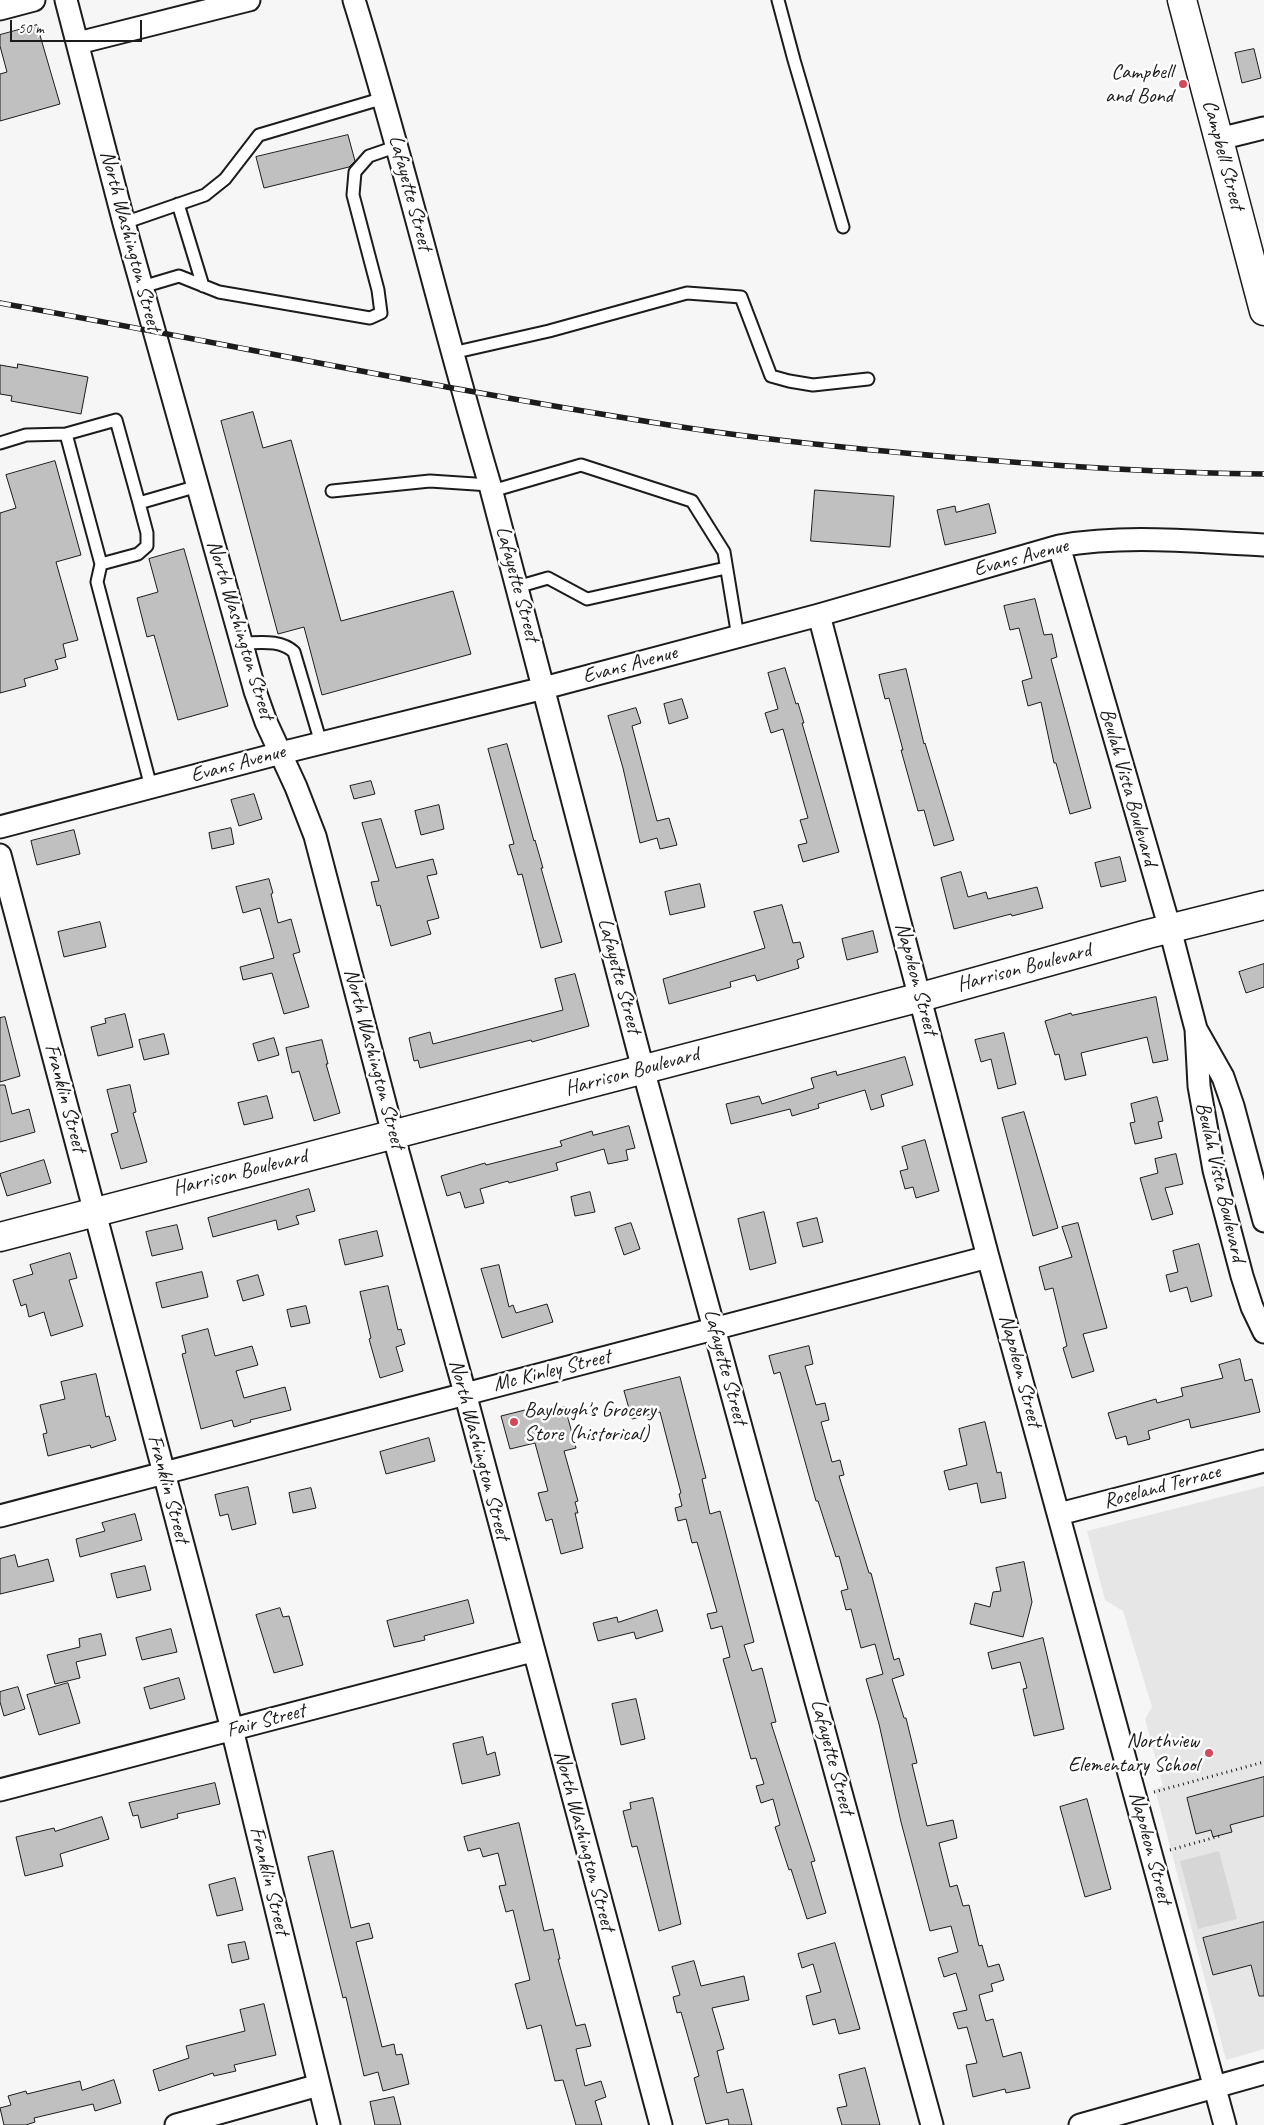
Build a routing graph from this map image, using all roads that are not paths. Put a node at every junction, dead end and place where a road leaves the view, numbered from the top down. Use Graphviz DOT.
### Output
graph roads {
  1 [pos="34,0"];
  2 [pos="66,0"];
  3 [pos="249,0"];
  4 [pos="354,0"];
  5 [pos="778,0"];
  6 [pos="1182,0"];
  7 [pos="213,4"];
  8 [pos="0,9"];
  9 [pos="78,44"];
  10 [pos="384,98"];
  11 [pos="1264,128"];
  12 [pos="1219,140"];
  13 [pos="398,146"];
  14 [pos="178,204"];
  15 [pos="124,223"];
  16 [pos="843,227"];
  17 [pos="142,286"];
  18 [pos="203,286"];
  19 [pos="1264,310"];
  20 [pos="452,352"];
  21 [pos="868,379"];
  22 [pos="66,434"];
  23 [pos="0,443"];
  24 [pos="198,486"];
  25 [pos="491,488"];
  26 [pos="332,491"];
  27 [pos="139,504"];
  28 [pos="1264,545"];
  29 [pos="1059,546"];
  30 [pos="101,564"];
  31 [pos="726,568"];
  32 [pos="517,587"];
  33 [pos="819,615"];
  34 [pos="738,636"];
  35 [pos="242,643"];
  36 [pos="544,688"];
  37 [pos="321,743"];
  38 [pos="281,753"];
  39 [pos="151,787"];
  40 [pos="0,827"];
  41 [pos="0,855"];
  42 [pos="1264,905"];
  43 [pos="1170,929"];
  44 [pos="921,997"];
  45 [pos="1196,1029"];
  46 [pos="644,1069"];
  47 [pos="393,1134"];
  48 [pos="95,1210"];
  49 [pos="1264,1221"];
  50 [pos="0,1236"];
  51 [pos="988,1257"];
  52 [pos="715,1330"];
  53 [pos="1264,1332"];
  54 [pos="465,1393"];
  55 [pos="1264,1461"];
  56 [pos="164,1474"];
  57 [pos="1059,1514"];
  58 [pos="0,1516"];
  59 [pos="532,1651"];
  60 [pos="232,1729"];
  61 [pos="0,1790"];
  62 [pos="1264,2074"];
  63 [pos="319,2085"];
  64 [pos="1214,2086"];
  65 [pos="176,2125"];
  66 [pos="329,2125"];
  67 [pos="661,2125"];
  68 [pos="932,2125"];
  69 [pos="1080,2125"];
  70 [pos="1225,2125"];
  1 -- 8 [label="street"];
  2 -- 9 [label="street, North Washington Street"];
  3 -- 7 [label="street"];
  4 -- 10 [label="street, Lafayette Street"];
  5 -- 16 [label="lane"];
  6 -- 12 [label="street, Campbell Street"];
  7 -- 9 [label="street"];
  9 -- 15 [label="street, North Washington Street"];
  10 -- 13 [label="street, Lafayette Street"];
  10 -- 14 [label="lane"];
  11 -- 12 [label="street"];
  12 -- 19 [label="street, Campbell Street"];
  13 -- 18 [label="lane"];
  13 -- 20 [label="street, Lafayette Street"];
  14 -- 15 [label="lane"];
  14 -- 18 [label="lane"];
  15 -- 17 [label="street, North Washington Street"];
  17 -- 18 [label="lane"];
  17 -- 24 [label="street, North Washington Street"];
  20 -- 21 [label="lane"];
  20 -- 25 [label="street, Lafayette Street"];
  22 -- 23 [label="lane"];
  22 -- 27 [label="lane"];
  22 -- 30 [label="lane"];
  24 -- 27 [label="lane"];
  24 -- 35 [label="street, North Washington Street"];
  25 -- 26 [label="lane"];
  25 -- 31 [label="lane"];
  25 -- 32 [label="street, Lafayette Street"];
  27 -- 30 [label="lane"];
  28 -- 29 [label="street, Evans Avenue"];
  29 -- 33 [label="street, Evans Avenue"];
  29 -- 43 [label="street, Beulah Vista Boulevard"];
  30 -- 39 [label="lane"];
  31 -- 32 [label="lane"];
  31 -- 34 [label="lane"];
  32 -- 36 [label="street, Lafayette Street"];
  33 -- 34 [label="street, Evans Avenue"];
  33 -- 44 [label="street, Napoleon Street"];
  34 -- 36 [label="street, Evans Avenue"];
  35 -- 37 [label="lane"];
  35 -- 38 [label="street, North Washington Street"];
  36 -- 37 [label="street, Evans Avenue"];
  36 -- 46 [label="street, Lafayette Street"];
  37 -- 38 [label="street, Evans Avenue"];
  38 -- 39 [label="street, Evans Avenue"];
  38 -- 47 [label="street, North Washington Street"];
  39 -- 40 [label="street, Evans Avenue"];
  41 -- 48 [label="street, Franklin Street"];
  42 -- 43 [label="street, Harrison Boulevard"];
  43 -- 44 [label="street, Harrison Boulevard"];
  43 -- 45 [label="street, Beulah Vista Boulevard"];
  44 -- 46 [label="street, Harrison Boulevard"];
  44 -- 51 [label="street, Napoleon Street"];
  45 -- 49 [label="street, Beulah Vista Boulevard"];
  45 -- 53 [label="street, Beulah Vista Boulevard"];
  46 -- 47 [label="street, Harrison Boulevard"];
  46 -- 52 [label="street, Lafayette Street"];
  47 -- 48 [label="street, Harrison Boulevard"];
  47 -- 54 [label="street, North Washington Street"];
  48 -- 50 [label="street, Harrison Boulevard"];
  48 -- 56 [label="street, Franklin Street"];
  51 -- 52 [label="street, Mc Kinley Street"];
  51 -- 57 [label="street, Napoleon Street"];
  52 -- 54 [label="street, Mc Kinley Street"];
  52 -- 68 [label="street, Lafayette Street"];
  54 -- 56 [label="street, Mc Kinley Street"];
  54 -- 59 [label="street, North Washington Street"];
  55 -- 57 [label="street, Roseland Terrace"];
  56 -- 58 [label="street, Mc Kinley Street"];
  56 -- 60 [label="street, Franklin Street"];
  57 -- 64 [label="street, Napoleon Street"];
  59 -- 60 [label="street, Fair Street"];
  59 -- 67 [label="street, North Washington Street"];
  60 -- 61 [label="street, Fair Street"];
  60 -- 63 [label="street, Franklin Street"];
  62 -- 64 [label="street"];
  63 -- 65 [label="street"];
  63 -- 66 [label="street, Franklin Street"];
  64 -- 69 [label="street"];
  64 -- 70 [label="street, Napoleon Street"];
}
